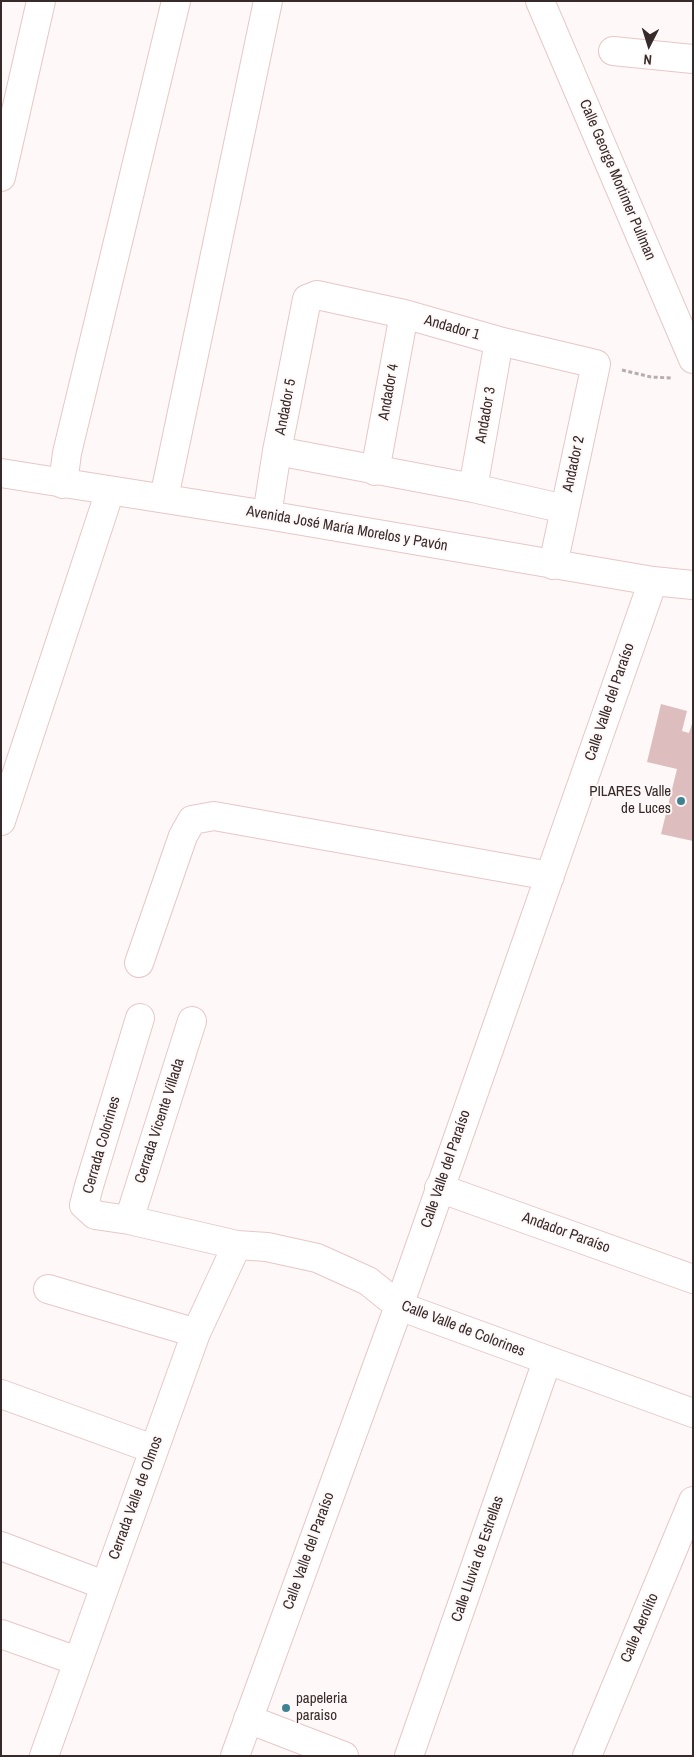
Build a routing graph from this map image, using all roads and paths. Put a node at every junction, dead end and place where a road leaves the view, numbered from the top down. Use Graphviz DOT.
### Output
graph roads {
  1 [pos="41,1"];
  2 [pos="176,1"];
  3 [pos="268,1"];
  4 [pos="540,1"];
  5 [pos="614,50"];
  6 [pos="693,59"];
  7 [pos="1,177"];
  8 [pos="307,299"];
  9 [pos="404,314"];
  10 [pos="499,341"];
  11 [pos="693,359"];
  12 [pos="596,364"];
  13 [pos="277,451"];
  14 [pos="375,471"];
  15 [pos="1,474"];
  16 [pos="63,484"];
  17 [pos="473,488"];
  18 [pos="110,491"];
  19 [pos="164,498"];
  20 [pos="565,508"];
  21 [pos="267,515"];
  22 [pos="553,565"];
  23 [pos="653,581"];
  24 [pos="693,585"];
  25 [pos="1,821"];
  26 [pos="550,876"];
  27 [pos="139,963"];
  28 [pos="140,1018"];
  29 [pos="192,1021"];
  30 [pos="439,1188"];
  31 [pos="129,1220"];
  32 [pos="237,1245"];
  33 [pos="693,1279"];
  34 [pos="48,1289"];
  35 [pos="399,1306"];
  36 [pos="196,1333"];
  37 [pos="547,1362"];
  38 [pos="1,1394"];
  39 [pos="693,1413"];
  40 [pos="153,1449"];
  41 [pos="693,1501"];
  42 [pos="1,1546"];
  43 [pos="104,1585"];
  44 [pos="1,1634"];
  45 [pos="77,1661"];
  46 [pos="248,1719"];
  47 [pos="44,1756"];
  48 [pos="235,1756"];
  49 [pos="344,1756"];
  50 [pos="409,1756"];
  51 [pos="587,1756"];
  1 -- 7 [label="street"];
  2 -- 16 [label="street"];
  3 -- 19 [label="street"];
  4 -- 11 [label="street, Calle George Mortimer Pullman"];
  5 -- 6 [label="street"];
  8 -- 9 [label="street, Andador 1"];
  8 -- 13 [label="street, Andador 5"];
  9 -- 10 [label="street, Andador 1"];
  9 -- 14 [label="street, Andador 4"];
  10 -- 12 [label="street, Andador 1"];
  10 -- 17 [label="street, Andador 3"];
  12 -- 20 [label="street, Andador 2"];
  13 -- 14 [label="street"];
  13 -- 21 [label="street, Andador 5"];
  14 -- 17 [label="street"];
  15 -- 16 [label="street, Avenida José María Morelos y Pavón"];
  16 -- 18 [label="street, Avenida José María Morelos y Pavón"];
  17 -- 20 [label="street"];
  18 -- 19 [label="street, Avenida José María Morelos y Pavón"];
  18 -- 25 [label="street"];
  19 -- 21 [label="street, Avenida José María Morelos y Pavón"];
  20 -- 22 [label="street, Andador 2"];
  21 -- 22 [label="street, Avenida José María Morelos y Pavón"];
  22 -- 23 [label="street, Avenida José María Morelos y Pavón"];
  23 -- 24 [label="street, Avenida José María Morelos y Pavón"];
  23 -- 26 [label="street, Calle Valle del Paraíso"];
  26 -- 27 [label="street"];
  26 -- 30 [label="street, Calle Valle del Paraíso"];
  28 -- 31 [label="street, Cerrada Colorines"];
  29 -- 31 [label="street, Cerrada Vicente Villada"];
  30 -- 33 [label="street, Andador Paraíso"];
  30 -- 35 [label="street, Calle Valle del Paraíso"];
  31 -- 32 [label="street, Cerrada Colorines"];
  32 -- 35 [label="street, Calle Valle de Colorines"];
  32 -- 36 [label="street, Cerrada Valle de Olmos"];
  34 -- 36 [label="street"];
  35 -- 37 [label="street, Calle Valle de Colorines"];
  35 -- 46 [label="street, Calle Valle del Paraíso"];
  36 -- 40 [label="street, Cerrada Valle de Olmos"];
  37 -- 39 [label="street, Calle Valle de Colorines"];
  37 -- 50 [label="street, Calle Lluvia de Estrellas"];
  38 -- 40 [label="street"];
  40 -- 43 [label="street, Cerrada Valle de Olmos"];
  41 -- 51 [label="street, Calle Aerolito"];
  42 -- 43 [label="street"];
  43 -- 45 [label="street, Cerrada Valle de Olmos"];
  44 -- 45 [label="street"];
  45 -- 47 [label="street, Cerrada Valle de Olmos"];
  46 -- 48 [label="street, Calle Valle del Paraíso"];
  46 -- 49 [label="street"];
}
